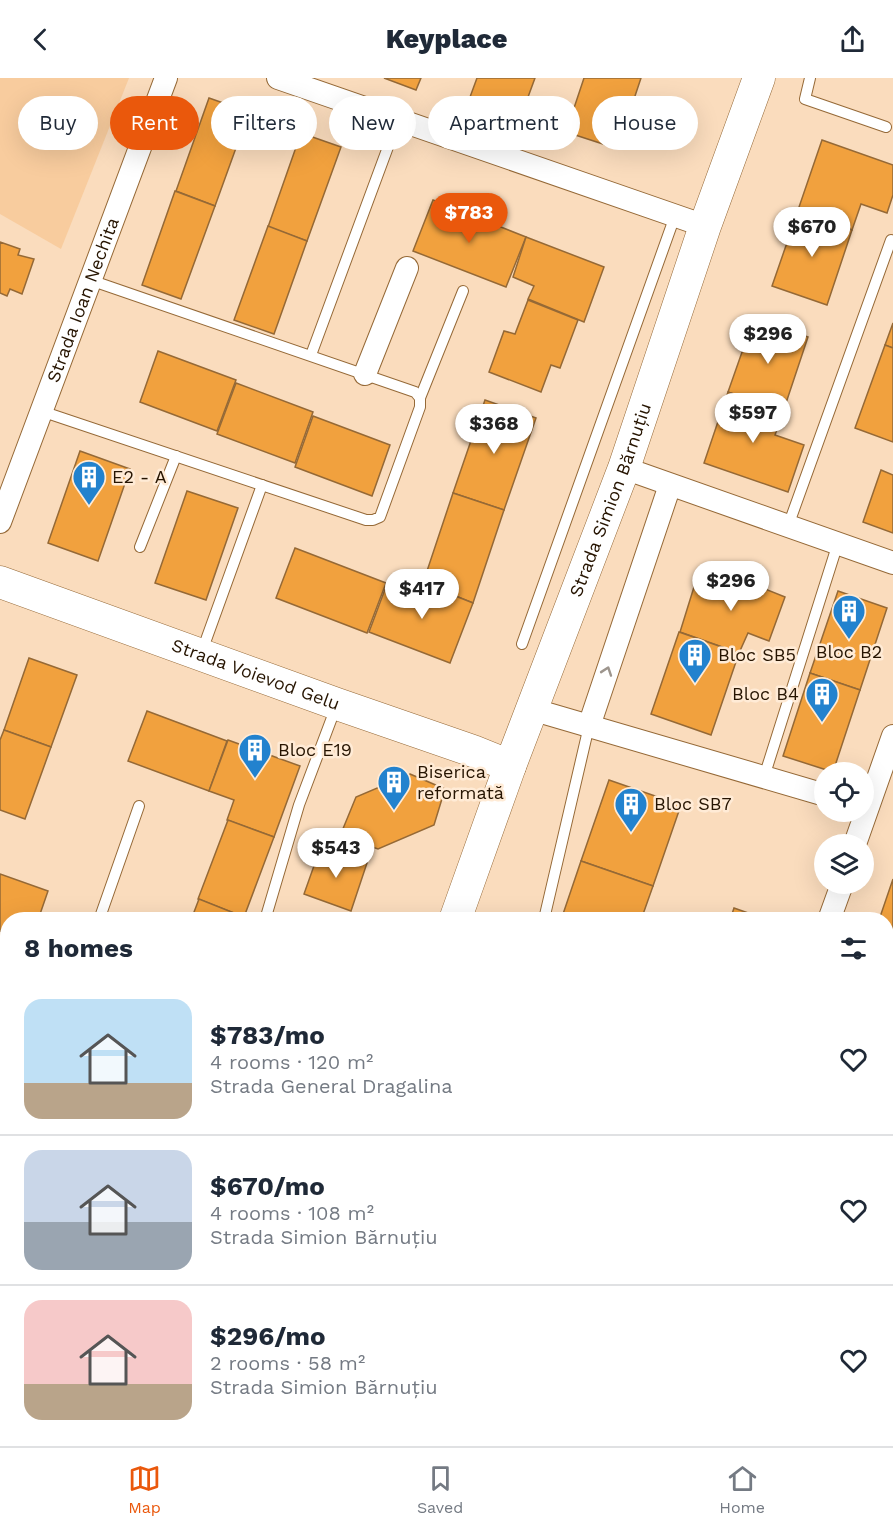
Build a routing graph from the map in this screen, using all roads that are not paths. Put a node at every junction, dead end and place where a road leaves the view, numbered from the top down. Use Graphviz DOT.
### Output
graph roads {
  1 [pos="166,78"];
  2 [pos="278,78"];
  3 [pos="759,78"];
  4 [pos="810,78"];
  5 [pos="329,96"];
  6 [pos="416,126"];
  7 [pos="886,127"];
  8 [pos="387,150"];
  9 [pos="675,216"];
  10 [pos="705,226"];
  11 [pos="891,240"];
  12 [pos="407,268"];
  13 [pos="89,280"];
  14 [pos="463,291"];
  15 [pos="311,355"];
  16 [pos="365,374"];
  17 [pos="420,399"];
  18 [pos="41,411"];
  19 [pos="176,456"];
  20 [pos="624,468"];
  21 [pos="262,485"];
  22 [pos="670,485"];
  23 [pos="0,522"];
  24 [pos="788,526"];
  25 [pos="838,543"];
  26 [pos="140,547"];
  27 [pos="893,563"];
  28 [pos="0,582"];
  29 [pos="522,644"];
  30 [pos="201,654"];
  31 [pos="337,704"];
  32 [pos="531,709"];
  33 [pos="589,726"];
  34 [pos="893,736"];
  35 [pos="510,766"];
  36 [pos="764,777"];
  37 [pos="874,786"];
  38 [pos="814,792"];
  39 [pos="139,806"];
  40 [pos="838,894"];
  41 [pos="102,912"];
  42 [pos="267,912"];
  43 [pos="458,912"];
  44 [pos="546,912"];
  45 [pos="832,912"];
  1 -- 13 [label="street, Strada Ioan Nechita"];
  2 -- 5 [label="street"];
  3 -- 10 [label="street, Strada Simion Bărnuțiu"];
  4 -- 7 [label="lane"];
  6 -- 9 [label="street"];
  8 -- 15 [label="lane"];
  9 -- 10 [label="street"];
  9 -- 29 [label="lane"];
  10 -- 20 [label="street, Strada Simion Bărnuțiu"];
  11 -- 24 [label="lane"];
  12 -- 16 [label="street"];
  13 -- 15 [label="lane"];
  13 -- 18 [label="street, Strada Ioan Nechita"];
  14 -- 17 [label="lane"];
  15 -- 16 [label="lane"];
  16 -- 17 [label="lane"];
  17 -- 21 [label="lane"];
  18 -- 19 [label="lane"];
  18 -- 23 [label="street, Strada Ioan Nechita"];
  19 -- 21 [label="lane"];
  19 -- 26 [label="lane"];
  20 -- 22 [label="street"];
  20 -- 32 [label="street, Strada Simion Bărnuțiu"];
  21 -- 30 [label="lane"];
  22 -- 24 [label="street"];
  33 -- 22 [label="street, one-way"];
  24 -- 25 [label="street"];
  25 -- 27 [label="street"];
  25 -- 36 [label="lane"];
  28 -- 30 [label="street, Strada Voievod Gelu"];
  30 -- 31 [label="street, Strada Voievod Gelu"];
  31 -- 35 [label="street, Strada Voievod Gelu"];
  31 -- 42 [label="lane"];
  32 -- 33 [label="street"];
  32 -- 35 [label="street, Strada Simion Bărnuțiu"];
  33 -- 36 [label="street"];
  33 -- 44 [label="lane"];
  34 -- 37 [label="street"];
  35 -- 43 [label="street, Strada Simion Bărnuțiu"];
  36 -- 38 [label="street"];
  39 -- 41 [label="lane"];
  40 -- 45 [label="street"];
}
